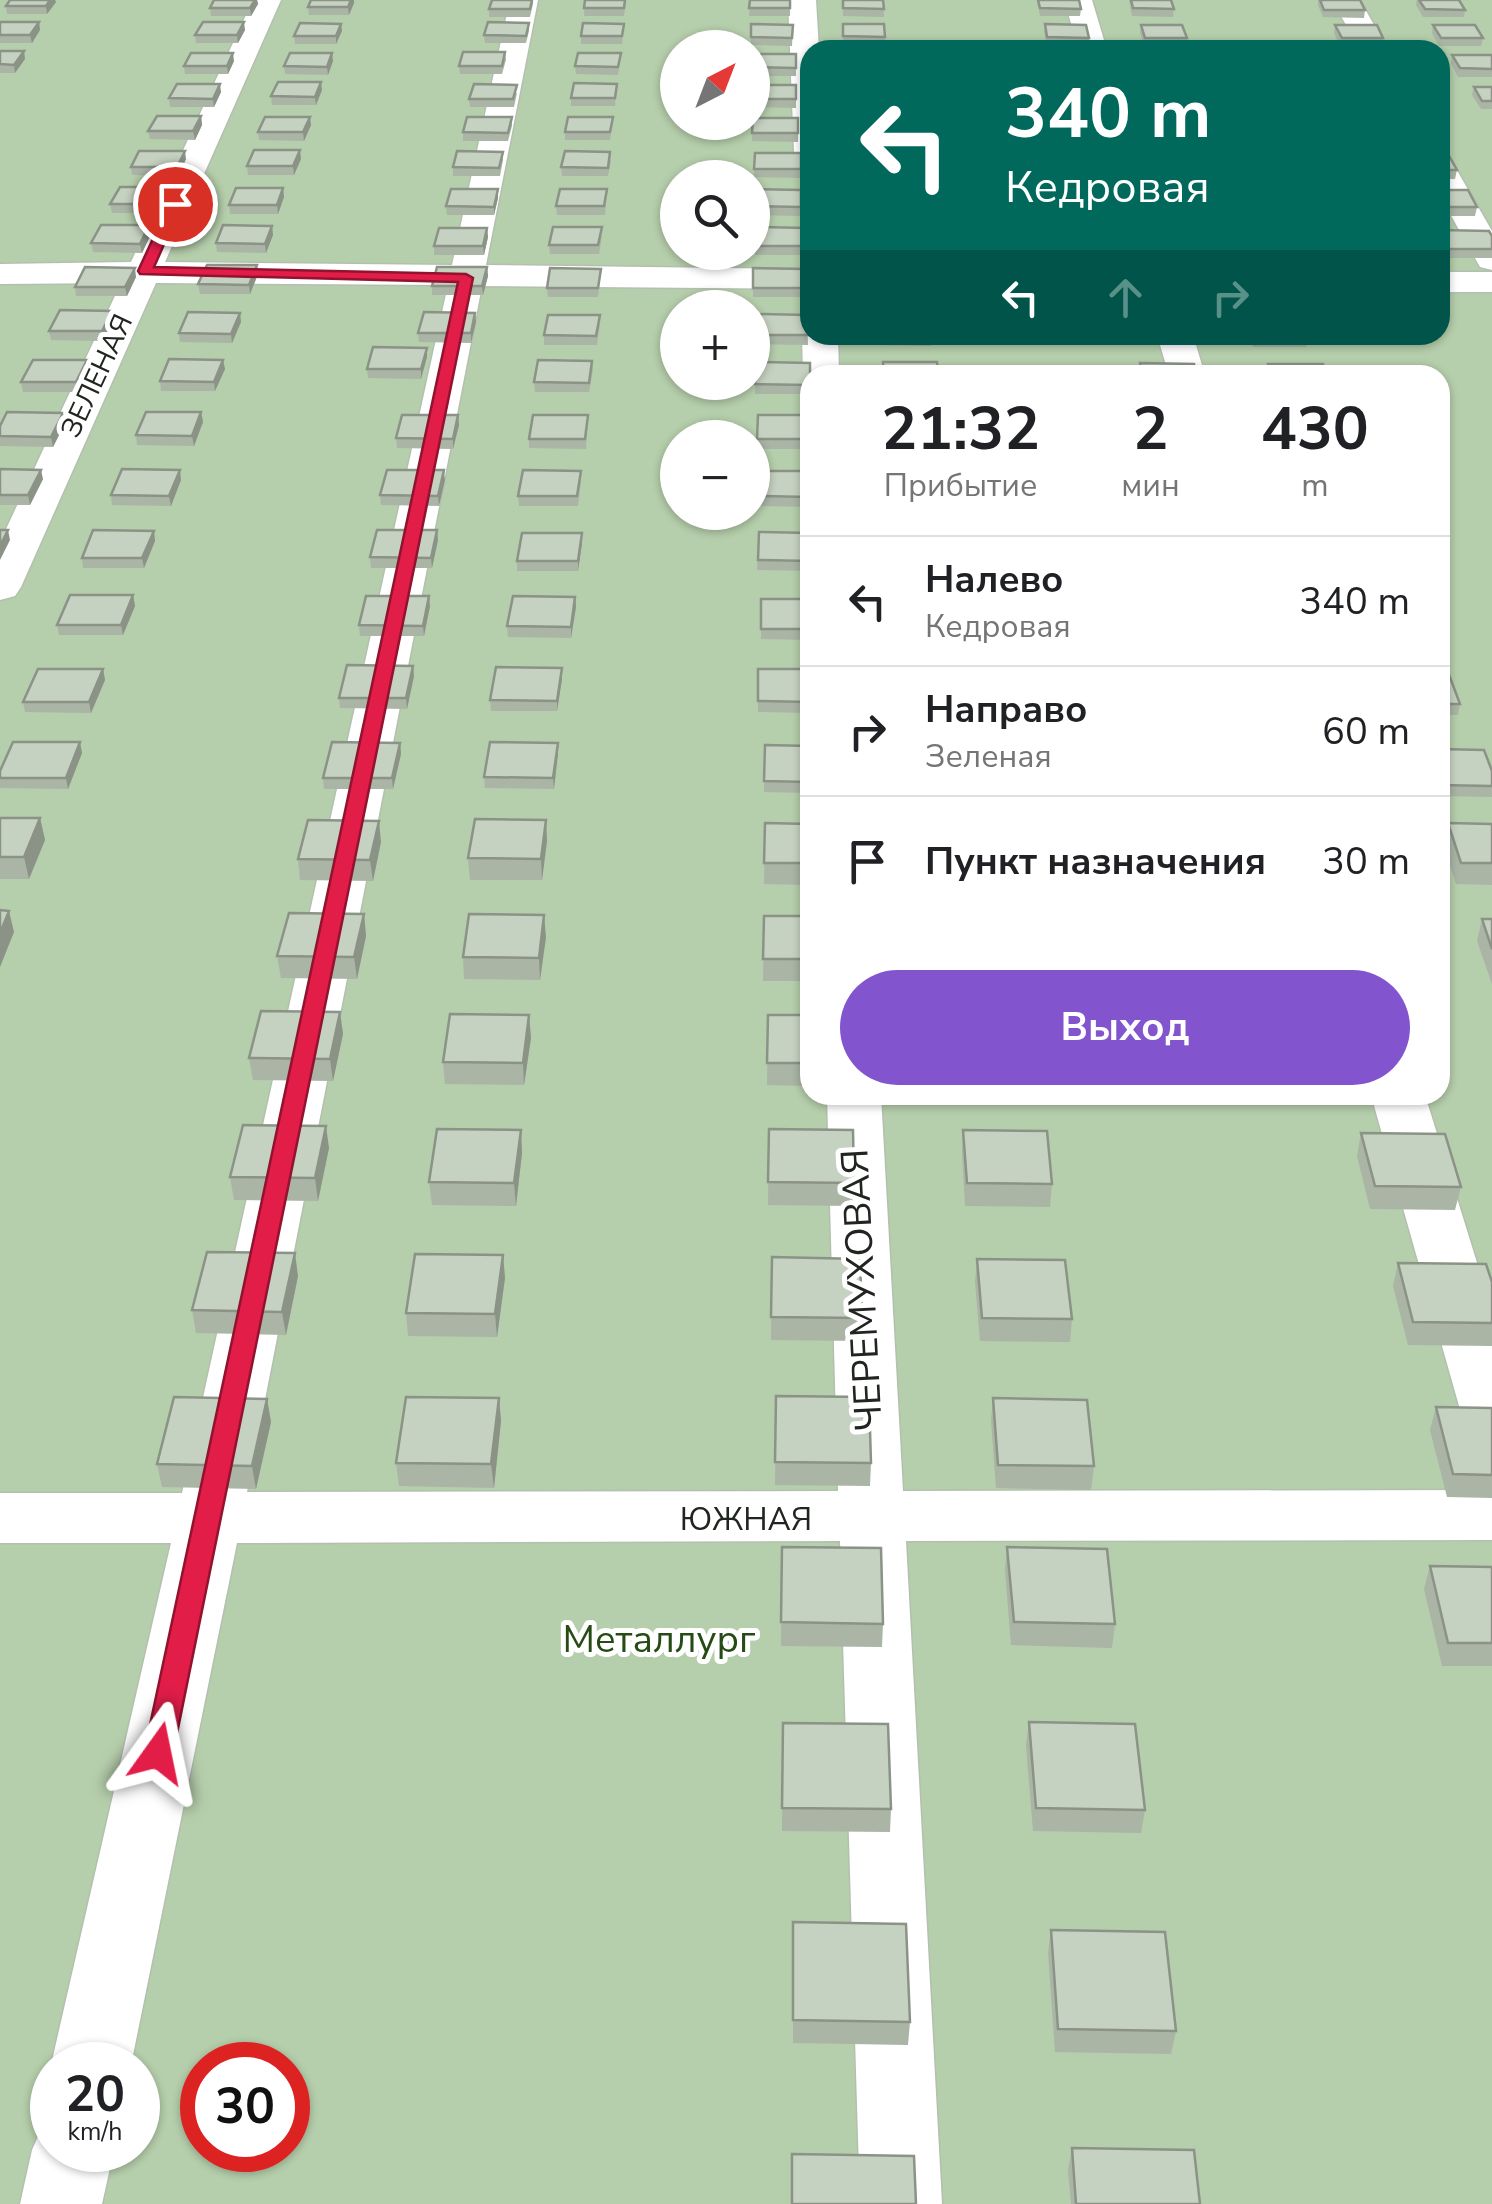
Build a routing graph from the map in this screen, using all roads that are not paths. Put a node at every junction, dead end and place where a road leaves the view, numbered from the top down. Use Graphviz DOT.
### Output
graph roads {
  1 [pos="267,0"];
  2 [pos="524,0"];
  3 [pos="802,0"];
  4 [pos="1078,0"];
  5 [pos="1346,0"];
  6 [pos="804,40"];
  7 [pos="1089,40"];
  8 [pos="1368,40"];
  9 [pos="1450,185"];
  10 [pos="1492,260"];
  11 [pos="145,271"];
  12 [pos="0,274"];
  13 [pos="466,278"];
  14 [pos="800,279"];
  15 [pos="1450,282"];
  16 [pos="1492,282"];
  17 [pos="0,587"];
  18 [pos="854,1105"];
  19 [pos="1401,1105"];
  20 [pos="1492,1414"];
  21 [pos="1492,1515"];
  22 [pos="0,1518"];
  23 [pos="209,1519"];
  24 [pos="872,1519"];
  25 [pos="96,2042"];
  26 [pos="68,2172"];
  27 [pos="61,2204"];
  28 [pos="901,2204"];
  1 -- 11 [label="street, ЗЕЛЕНАЯ"];
  2 -- 13 [label="street"];
  3 -- 6 [label="street"];
  4 -- 7 [label="street"];
  5 -- 8 [label="street"];
  9 -- 10 [label="street"];
  11 -- 12 [label="street"];
  11 -- 13 [label="street"];
  11 -- 17 [label="street, ЗЕЛЕНАЯ"];
  13 -- 14 [label="street"];
  13 -- 23 [label="street"];
  15 -- 16 [label="street"];
  18 -- 24 [label="street, ЧЕРЕМУХОВАЯ"];
  19 -- 20 [label="street"];
  21 -- 24 [label="street, ЮЖНАЯ"];
  22 -- 23 [label="street, ЮЖНАЯ"];
  23 -- 24 [label="street, ЮЖНАЯ"];
  23 -- 25 [label="street"];
  24 -- 28 [label="street, ЧЕРЕМУХОВАЯ"];
  26 -- 27 [label="street"];
}
